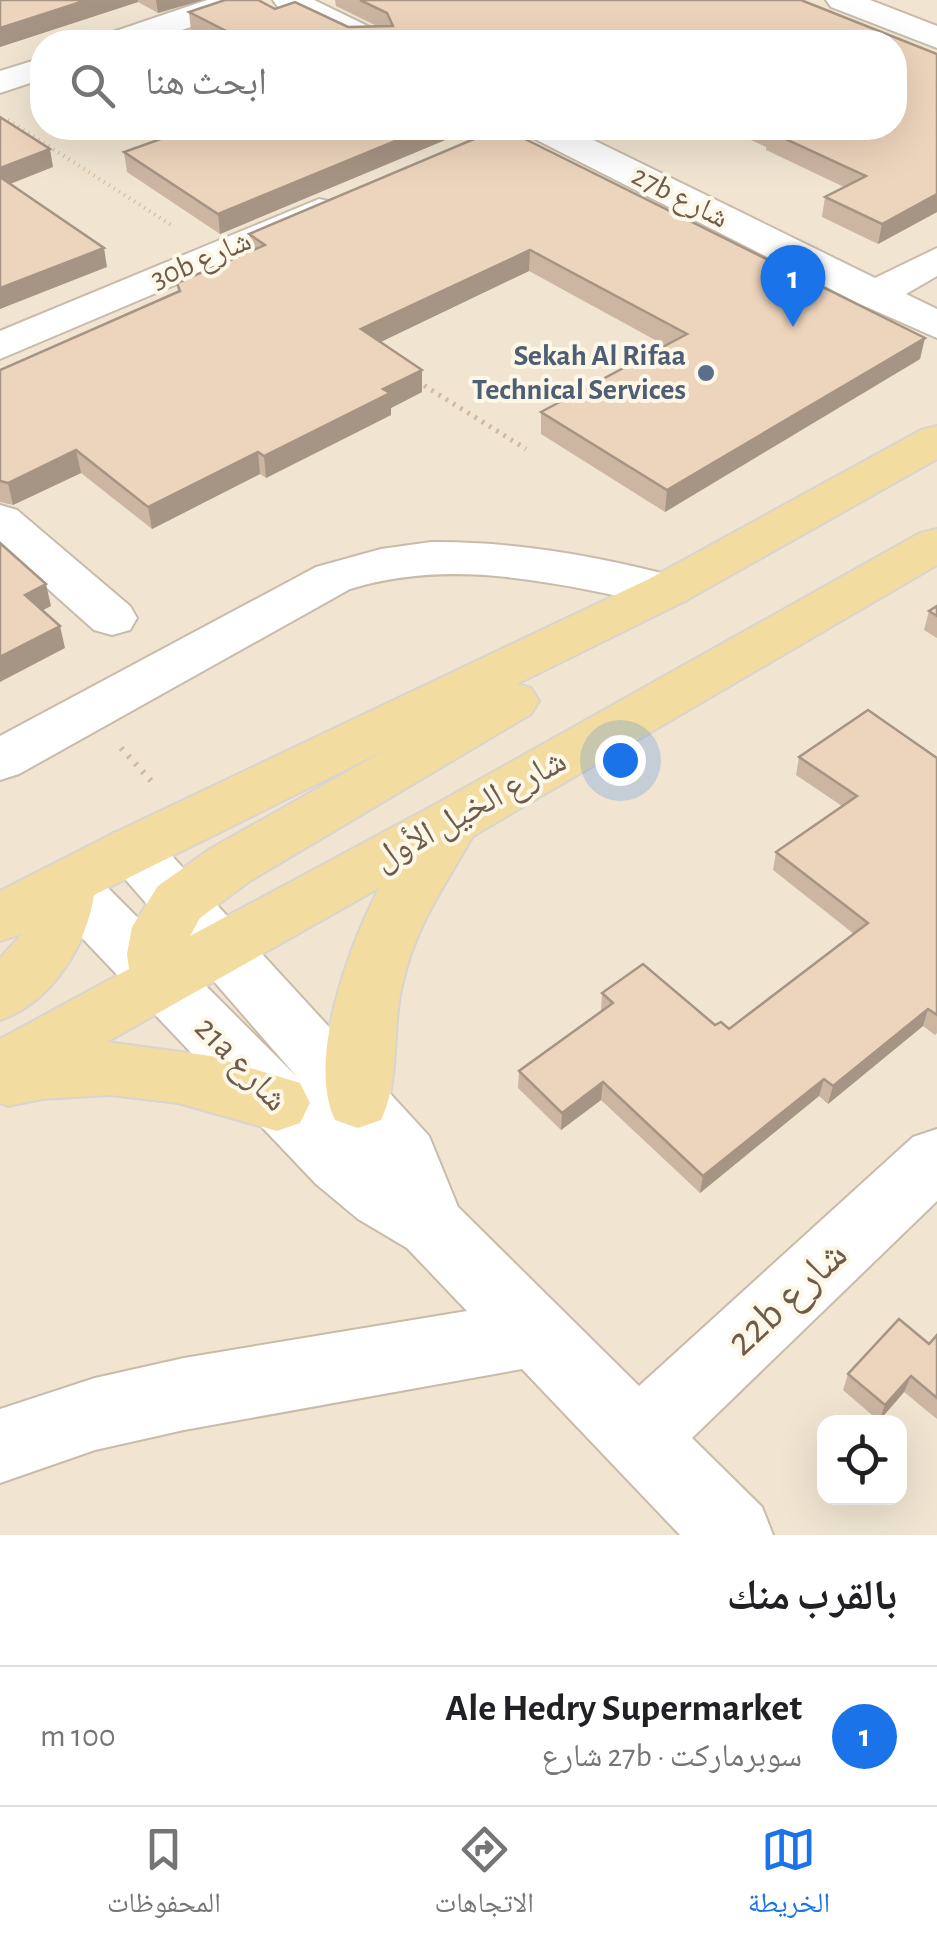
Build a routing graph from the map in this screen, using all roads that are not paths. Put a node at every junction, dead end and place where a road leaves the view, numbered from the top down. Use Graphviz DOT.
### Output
graph roads {
  1 [pos="238,0"];
  2 [pos="289,0"];
  3 [pos="842,0"];
  4 [pos="151,30"];
  5 [pos="350,30"];
  6 [pos="937,38"];
  7 [pos="30,72"];
  8 [pos="0,83"];
  9 [pos="566,140"];
  10 [pos="355,194"];
  11 [pos="937,260"];
  12 [pos="874,296"];
  13 [pos="933,326"];
  14 [pos="0,346"];
  15 [pos="937,440"];
  16 [pos="0,520"];
  17 [pos="937,544"];
  18 [pos="667,590"];
  19 [pos="112,618"];
  20 [pos="556,644"];
  21 [pos="0,760"];
  22 [pos="456,819"];
  23 [pos="132,849"];
  24 [pos="67,884"];
  25 [pos="179,902"];
  26 [pos="0,918"];
  27 [pos="222,949"];
  28 [pos="162,982"];
  29 [pos="0,996"];
  30 [pos="0,1070"];
  31 [pos="0,1081"];
  32 [pos="358,1100"];
  33 [pos="277,1103"];
  34 [pos="937,1158"];
  35 [pos="431,1226"];
  36 [pos="535,1333"];
  37 [pos="638,1438"];
  38 [pos="0,1446"];
  39 [pos="734,1535"];
  1 -- 4 [label="street"];
  2 -- 5 [label="street"];
  3 -- 6 [label="street"];
  7 -- 8 [label="street"];
  9 -- 12 [label="street, 27b شارع"];
  10 -- 14 [label="street, 30b شارع"];
  11 -- 12 [label="street"];
  12 -- 13 [label="street, 27b شارع"];
  15 -- 18 [label="main road"];
  16 -- 19 [label="street"];
  17 -- 22 [label="main road, شارع الخيل الأول"];
  18 -- 20 [label="main road"];
  18 -- 21 [label="street"];
  20 -- 23 [label="main road"];
  20 -- 25 [label="main road"];
  22 -- 27 [label="main road, شارع الخيل الأول"];
  22 -- 32 [label="main road"];
  23 -- 24 [label="main road"];
  23 -- 25 [label="street, 21a شارع"];
  24 -- 26 [label="main road"];
  24 -- 28 [label="street, 21a شارع"];
  24 -- 29 [label="main road"];
  25 -- 27 [label="street, 21a شارع"];
  25 -- 28 [label="main road"];
  27 -- 28 [label="main road, شارع الخيل الأول"];
  27 -- 32 [label="street, 21a شارع"];
  28 -- 30 [label="main road, شارع الخيل الأول"];
  28 -- 33 [label="street, 21a شارع"];
  31 -- 33 [label="main road"];
  32 -- 35 [label="street, 21a شارع"];
  33 -- 35 [label="street, 21a شارع"];
  34 -- 37 [label="street, 22b شارع"];
  35 -- 36 [label="street, 21a شارع"];
  36 -- 37 [label="street, 21a شارع"];
  36 -- 38 [label="street"];
  37 -- 39 [label="street, 21a شارع"];
}
